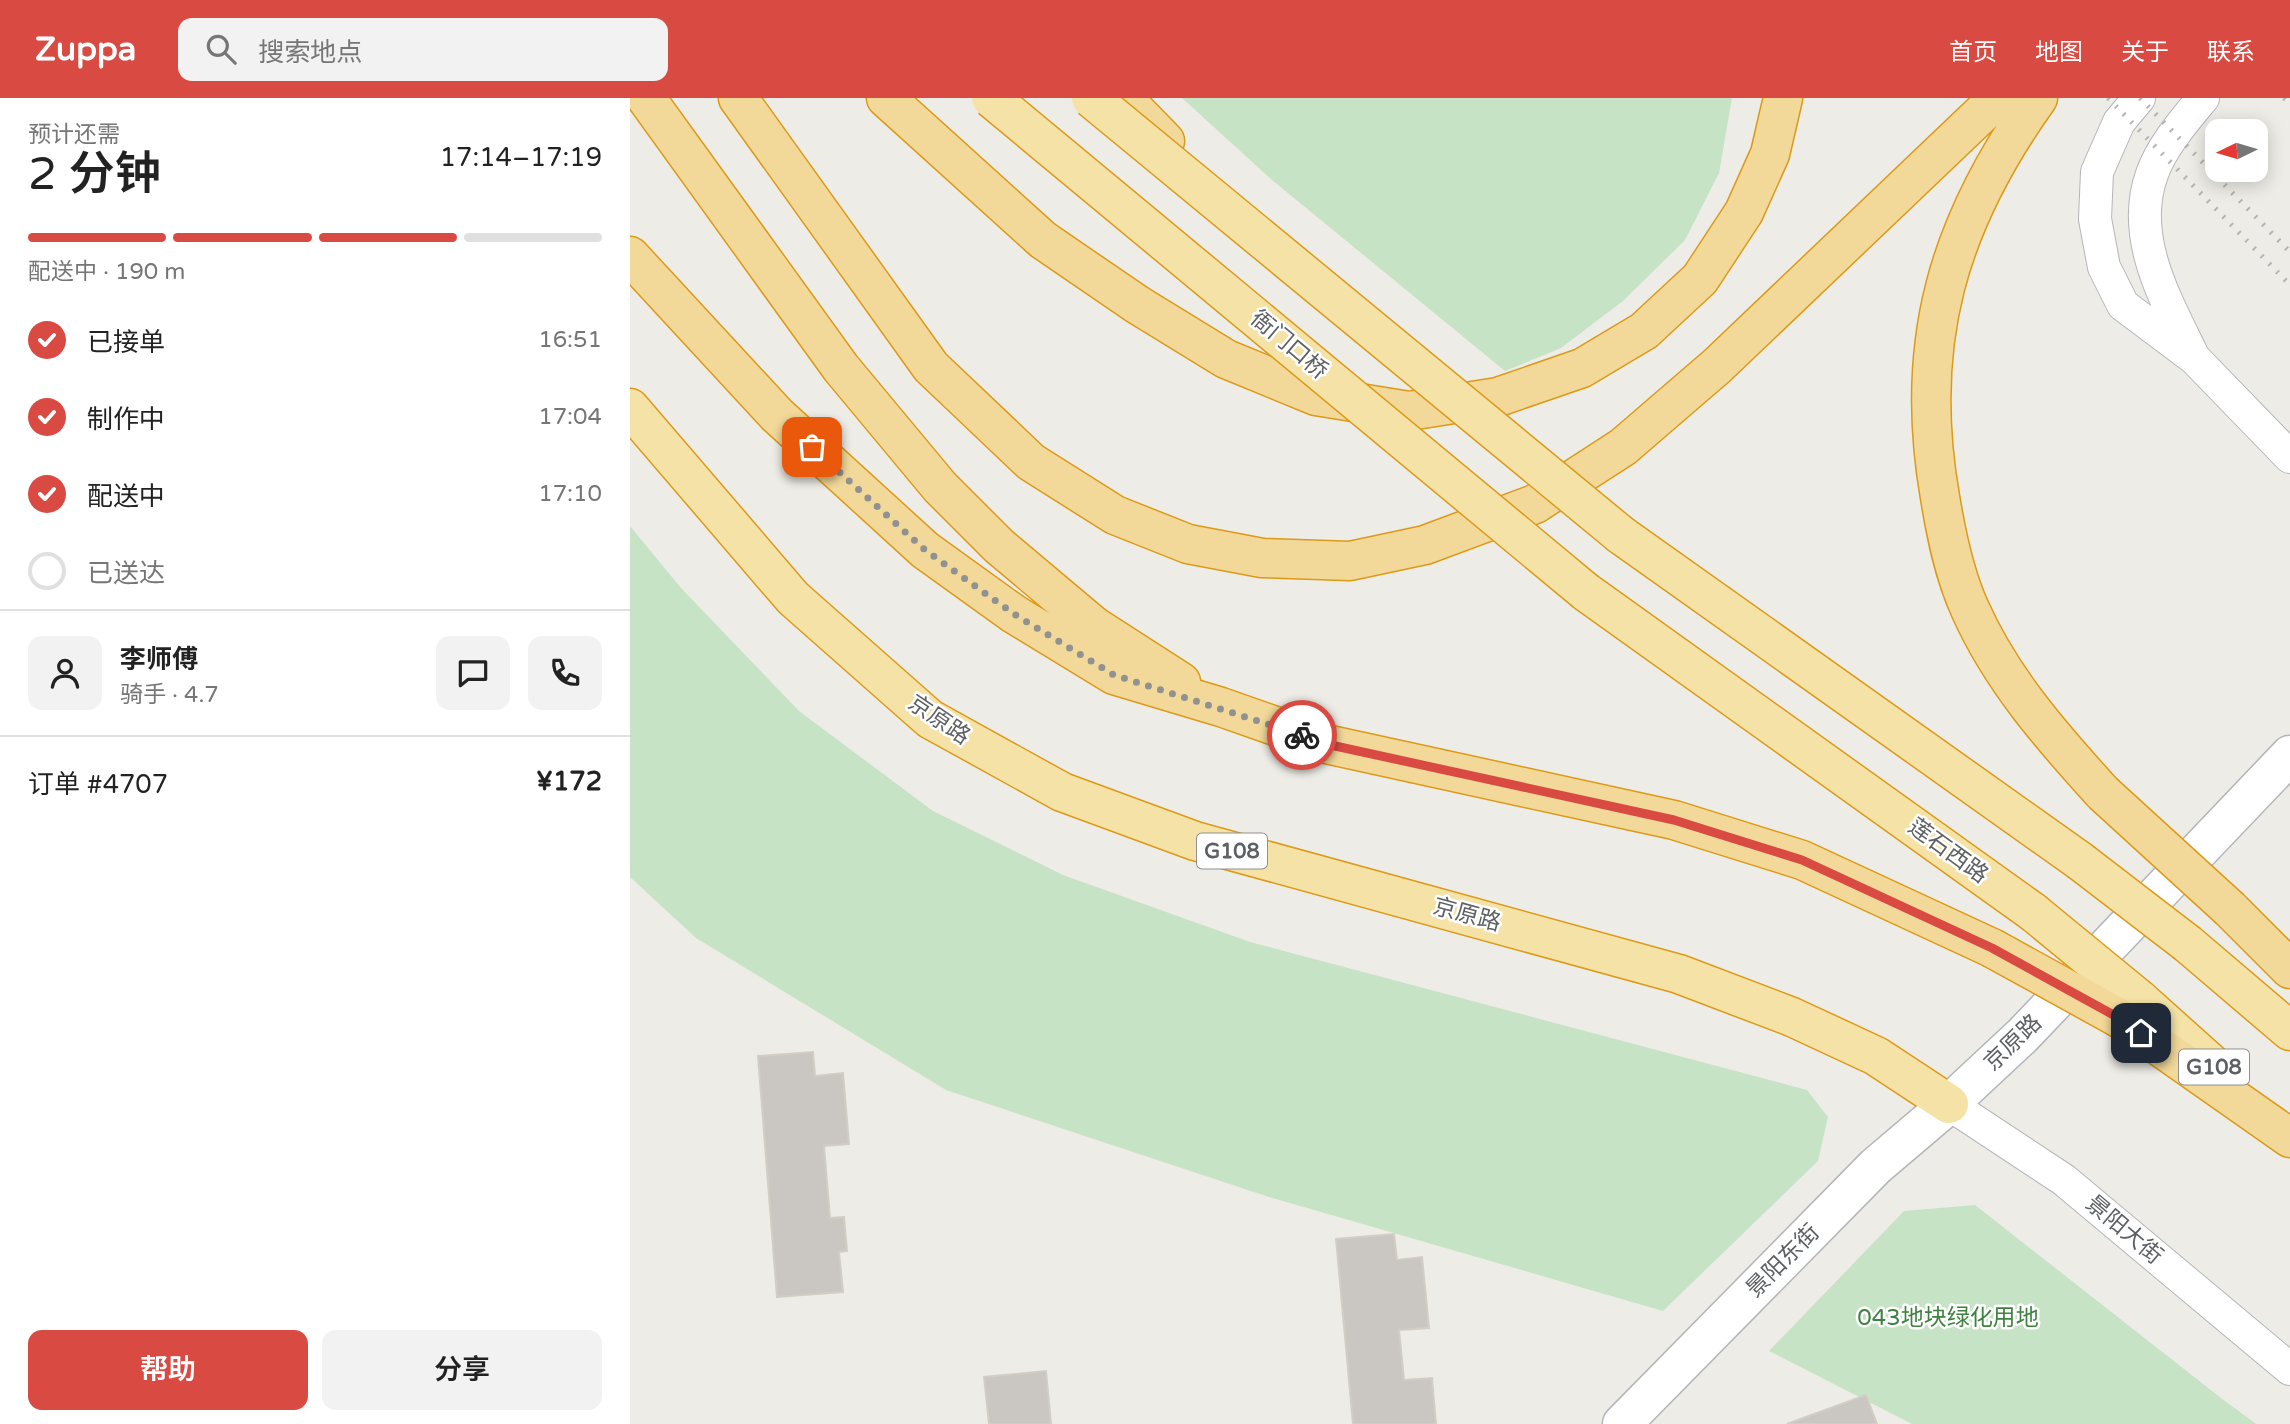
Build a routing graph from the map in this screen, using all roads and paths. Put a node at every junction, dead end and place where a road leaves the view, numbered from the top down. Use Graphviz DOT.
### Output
graph roads {
  1 [pos="646,98"];
  2 [pos="738,98"];
  3 [pos="886,98"];
  4 [pos="991,98"];
  5 [pos="1091,98"];
  6 [pos="1123,98"];
  7 [pos="1783,98"];
  8 [pos="1998,98"];
  9 [pos="2038,98"];
  10 [pos="2138,98"];
  11 [pos="2203,98"];
  12 [pos="1242,221"];
  13 [pos="630,256"];
  14 [pos="2195,359"];
  15 [pos="630,408"];
  16 [pos="2290,457"];
  17 [pos="1586,592"];
  18 [pos="1221,707"];
  19 [pos="2290,755"];
  20 [pos="2290,969"];
  21 [pos="2129,1008"];
  22 [pos="2290,1031"];
  23 [pos="1949,1104"];
  24 [pos="2290,1136"];
  25 [pos="2290,1369"];
  26 [pos="1622,1424"];
  1 -- 18 [label="highway"];
  2 -- 8 [label="highway"];
  3 -- 7 [label="highway"];
  4 -- 17 [label="highway, 衙门口桥, bridge"];
  5 -- 12 [label="highway, bridge"];
  6 -- 12 [label="highway, bridge"];
  9 -- 20 [label="highway, bridge"];
  10 -- 14 [label="street"];
  11 -- 14 [label="street"];
  12 -- 22 [label="highway, bridge"];
  13 -- 18 [label="highway"];
  14 -- 16 [label="street"];
  15 -- 23 [label="highway, 京原路 / G108"];
  17 -- 21 [label="highway, 莲石西路, bridge"];
  18 -- 21 [label="highway, bridge"];
  19 -- 23 [label="main road, 京原路"];
  21 -- 24 [label="highway"];
  23 -- 25 [label="street, 景阳大街"];
  23 -- 26 [label="main road, 景阳东街"];
}
